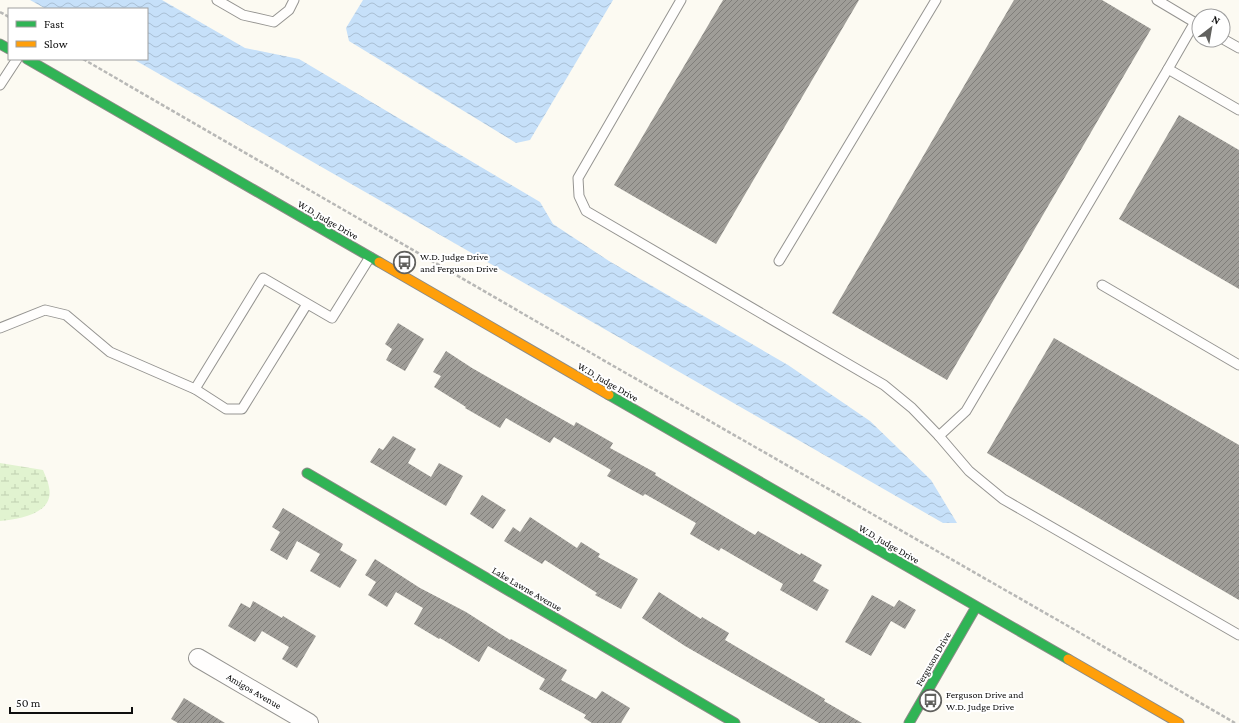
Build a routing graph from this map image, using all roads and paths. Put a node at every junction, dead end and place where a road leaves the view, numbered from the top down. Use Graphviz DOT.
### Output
graph roads {
  1 [pos="217,0"];
  2 [pos="294,0"];
  3 [pos="682,0"];
  4 [pos="936,0"];
  5 [pos="1157,0"];
  6 [pos="1191,20"];
  7 [pos="1191,33"];
  8 [pos="16,60"];
  9 [pos="29,60"];
  10 [pos="85,60"];
  11 [pos="1168,69"];
  12 [pos="0,85"];
  13 [pos="1239,110"];
  14 [pos="370,257"];
  15 [pos="778,261"];
  16 [pos="1102,285"];
  17 [pos="307,304"];
  18 [pos="0,328"];
  19 [pos="1239,365"];
  20 [pos="194,389"];
  21 [pos="939,436"];
  22 [pos="307,474"];
  23 [pos="976,606"];
  24 [pos="1239,635"];
  25 [pos="198,658"];
  26 [pos="309,723"];
  27 [pos="735,723"];
  28 [pos="909,723"];
  29 [pos="1179,723"];
  30 [pos="1235,723"];
  1 -- 2 [label="lane"];
  3 -- 21 [label="lane"];
  4 -- 15 [label="lane"];
  5 -- 6 [label="lane"];
  7 -- 11 [label="lane"];
  8 -- 12 [label="lane"];
  9 -- 14 [label="street, W.D. Judge Drive"];
  10 -- 30 [label="path"];
  11 -- 13 [label="lane"];
  11 -- 21 [label="lane"];
  14 -- 17 [label="lane"];
  14 -- 23 [label="street, W.D. Judge Drive"];
  16 -- 19 [label="lane"];
  17 -- 20 [label="lane"];
  17 -- 20 [label="lane"];
  18 -- 20 [label="lane"];
  21 -- 24 [label="lane"];
  22 -- 27 [label="street, Lake Lawne Avenue"];
  23 -- 28 [label="street, Ferguson Drive"];
  23 -- 29 [label="street, W.D. Judge Drive"];
  25 -- 26 [label="street, Amigos Avenue"];
}
